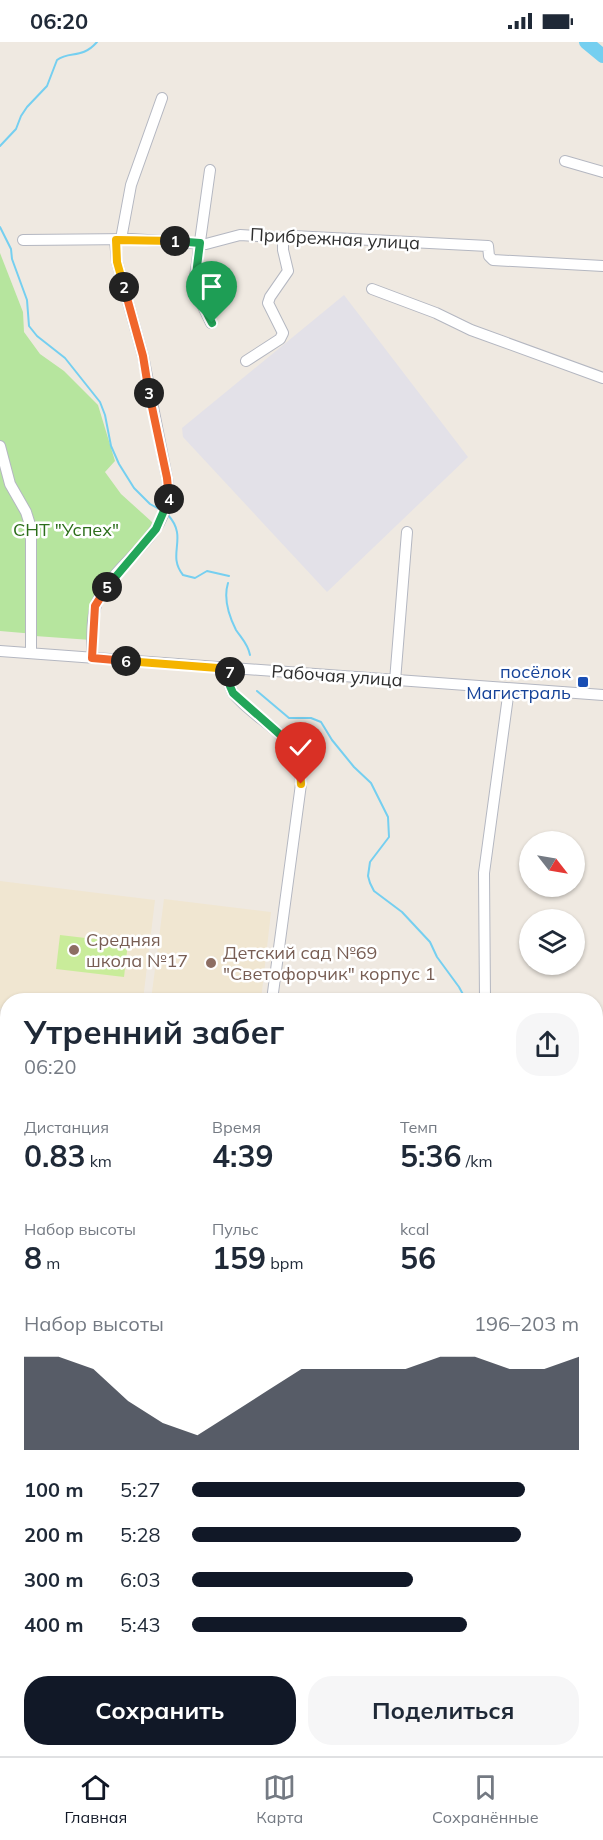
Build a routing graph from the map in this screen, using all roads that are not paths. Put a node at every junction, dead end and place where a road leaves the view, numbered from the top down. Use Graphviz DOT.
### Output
graph roads {
  1 [pos="162,98"];
  2 [pos="565,161"];
  3 [pos="210,170"];
  4 [pos="603,172"];
  5 [pos="283,238"];
  6 [pos="23,240"];
  7 [pos="118,240"];
  8 [pos="200,243"];
  9 [pos="603,266"];
  10 [pos="372,289"];
  11 [pos="212,323"];
  12 [pos="246,361"];
  13 [pos="603,378"];
  14 [pos="0,446"];
  15 [pos="407,532"];
  16 [pos="0,651"];
  17 [pos="31,653"];
  18 [pos="92,658"];
  19 [pos="231,669"];
  20 [pos="395,681"];
  21 [pos="508,689"];
  22 [pos="603,695"];
  23 [pos="273,993"];
  24 [pos="485,993"];
  1 -- 7 [label="street"];
  2 -- 4 [label="street"];
  3 -- 8 [label="street"];
  5 -- 8 [label="street, Прибрежная улица"];
  5 -- 9 [label="street, Прибрежная улица"];
  5 -- 12 [label="street"];
  6 -- 7 [label="street, Прибрежная улица"];
  7 -- 8 [label="street, Прибрежная улица"];
  7 -- 18 [label="street"];
  8 -- 11 [label="street"];
  10 -- 13 [label="street"];
  14 -- 17 [label="street"];
  15 -- 20 [label="street"];
  16 -- 17 [label="street, Рабочая улица"];
  17 -- 18 [label="street, Рабочая улица"];
  18 -- 19 [label="street, Рабочая улица"];
  19 -- 20 [label="street, Рабочая улица"];
  19 -- 23 [label="street"];
  20 -- 21 [label="street, Рабочая улица"];
  21 -- 22 [label="street, Рабочая улица"];
  21 -- 24 [label="street"];
}
